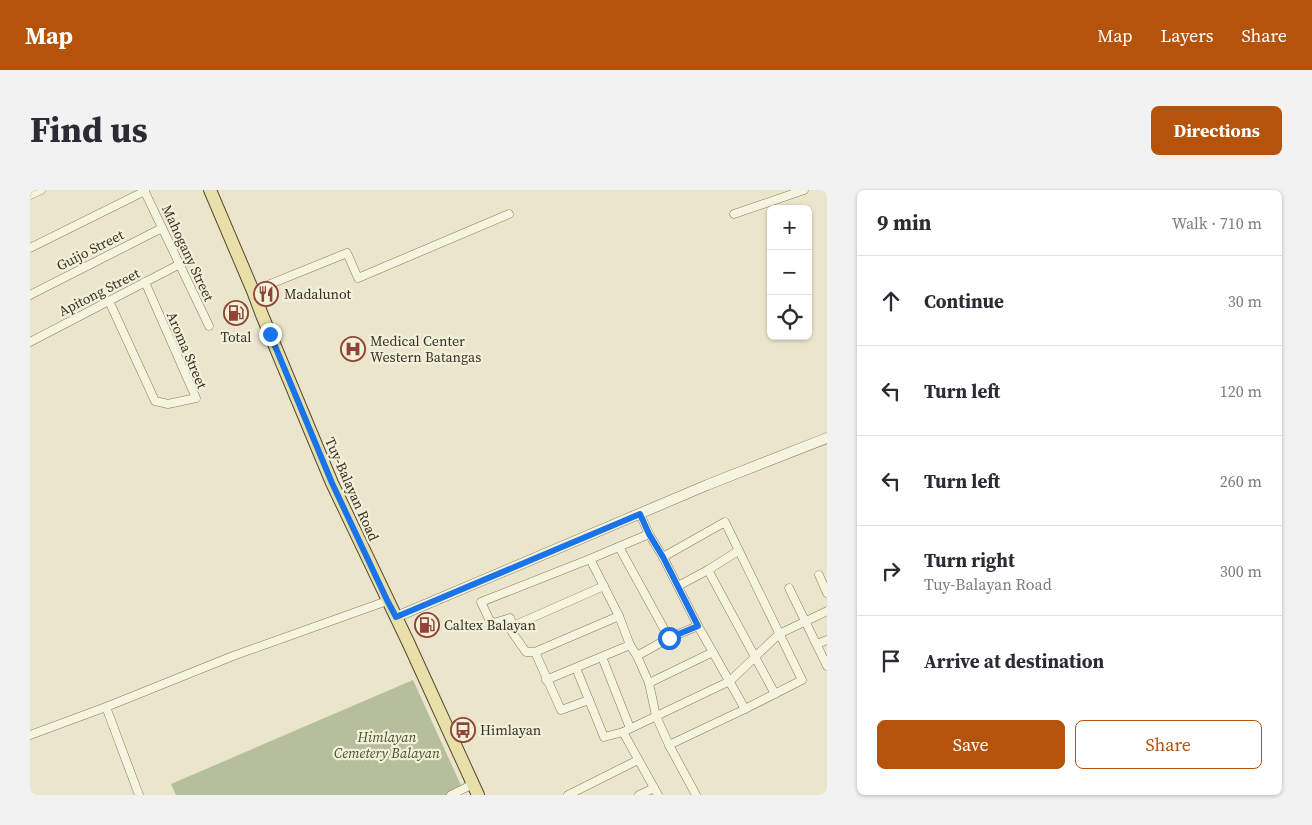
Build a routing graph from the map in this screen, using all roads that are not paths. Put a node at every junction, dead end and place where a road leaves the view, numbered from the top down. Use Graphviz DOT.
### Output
graph roads {
  1 [pos="41,190"];
  2 [pos="144,190"];
  3 [pos="210,190"];
  4 [pos="804,190"];
  5 [pos="30,195"];
  6 [pos="509,214"];
  7 [pos="734,214"];
  8 [pos="162,228"];
  9 [pos="30,248"];
  10 [pos="180,264"];
  11 [pos="145,282"];
  12 [pos="253,290"];
  13 [pos="30,295"];
  14 [pos="108,301"];
  15 [pos="209,326"];
  16 [pos="30,342"];
  17 [pos="827,438"];
  18 [pos="640,514"];
  19 [pos="649,534"];
  20 [pos="619,547"];
  21 [pos="738,551"];
  22 [pos="663,557"];
  23 [pos="590,559"];
  24 [pos="708,570"];
  25 [pos="818,574"];
  26 [pos="604,586"];
  27 [pos="678,586"];
  28 [pos="789,588"];
  29 [pos="827,593"];
  30 [pos="387,600"];
  31 [pos="827,611"];
  32 [pos="619,616"];
  33 [pos="396,617"];
  34 [pos="806,621"];
  35 [pos="513,626"];
  36 [pos="698,626"];
  37 [pos="779,634"];
  38 [pos="669,638"];
  39 [pos="827,640"];
  40 [pos="816,644"];
  41 [pos="630,645"];
  42 [pos="535,652"];
  43 [pos="713,652"];
  44 [pos="636,656"];
  45 [pos="756,656"];
  46 [pos="602,657"];
  47 [pos="827,666"];
  48 [pos="576,668"];
  49 [pos="546,680"];
  50 [pos="730,681"];
  51 [pos="649,683"];
  52 [pos="775,694"];
  53 [pos="588,700"];
  54 [pos="106,707"];
  55 [pos="744,710"];
  56 [pos="656,716"];
  57 [pos="630,728"];
  58 [pos="623,732"];
  59 [pos="30,735"];
  60 [pos="669,745"];
  61 [pos="638,760"];
  62 [pos="476,789"];
  63 [pos="656,791"];
  64 [pos="139,795"];
  65 [pos="451,795"];
  66 [pos="568,795"];
  67 [pos="639,795"];
  68 [pos="696,795"];
  1 -- 5 [label="street"];
  2 -- 8 [label="street, Mahogany Street"];
  2 -- 9 [label="street"];
  3 -- 12 [label="main road, Tuy-Balayan Road"];
  4 -- 7 [label="street"];
  6 -- 12 [label="street"];
  8 -- 10 [label="street, Mahogany Street"];
  8 -- 13 [label="street, Guijo Street"];
  10 -- 11 [label="street, Apitong Street"];
  10 -- 15 [label="street, Mahogany Street"];
  11 -- 14 [label="street, Apitong Street"];
  11 -- 14 [label="street, Aroma Street"];
  12 -- 30 [label="main road, Tuy-Balayan Road"];
  14 -- 16 [label="street, Apitong Street"];
  17 -- 18 [label="street"];
  18 -- 19 [label="street"];
  18 -- 33 [label="street"];
  19 -- 20 [label="street"];
  19 -- 22 [label="street"];
  20 -- 23 [label="street"];
  20 -- 38 [label="street"];
  21 -- 22 [label="street"];
  21 -- 24 [label="street"];
  21 -- 37 [label="street"];
  22 -- 27 [label="street"];
  23 -- 26 [label="street"];
  23 -- 35 [label="street"];
  24 -- 27 [label="street"];
  24 -- 45 [label="street"];
  25 -- 29 [label="street"];
  26 -- 32 [label="street"];
  26 -- 35 [label="street"];
  27 -- 36 [label="street"];
  28 -- 34 [label="street"];
  30 -- 33 [label="main road, Tuy-Balayan Road"];
  30 -- 54 [label="street"];
  31 -- 34 [label="street"];
  32 -- 41 [label="street"];
  32 -- 42 [label="street"];
  33 -- 62 [label="main road, Tuy-Balayan Road"];
  34 -- 37 [label="street"];
  34 -- 40 [label="street"];
  35 -- 42 [label="street"];
  36 -- 38 [label="street"];
  36 -- 43 [label="street"];
  37 -- 45 [label="street"];
  37 -- 52 [label="street"];
  38 -- 44 [label="street"];
  39 -- 40 [label="street"];
  40 -- 47 [label="street"];
  41 -- 44 [label="street"];
  41 -- 46 [label="street"];
  42 -- 49 [label="street"];
  43 -- 50 [label="street"];
  43 -- 51 [label="street"];
  44 -- 51 [label="street"];
  45 -- 50 [label="street"];
  45 -- 52 [label="street"];
  46 -- 48 [label="street"];
  46 -- 57 [label="street"];
  48 -- 49 [label="street"];
  48 -- 53 [label="street"];
  49 -- 53 [label="street"];
  50 -- 55 [label="street"];
  50 -- 56 [label="street"];
  51 -- 56 [label="street"];
  52 -- 55 [label="street"];
  53 -- 58 [label="street"];
  54 -- 59 [label="street"];
  54 -- 64 [label="street"];
  55 -- 60 [label="street"];
  56 -- 57 [label="street"];
  56 -- 60 [label="street"];
  57 -- 58 [label="street"];
  58 -- 61 [label="street"];
  60 -- 68 [label="street"];
  61 -- 63 [label="street"];
  61 -- 66 [label="street"];
  62 -- 65 [label="street"];
  63 -- 67 [label="street"];
}
